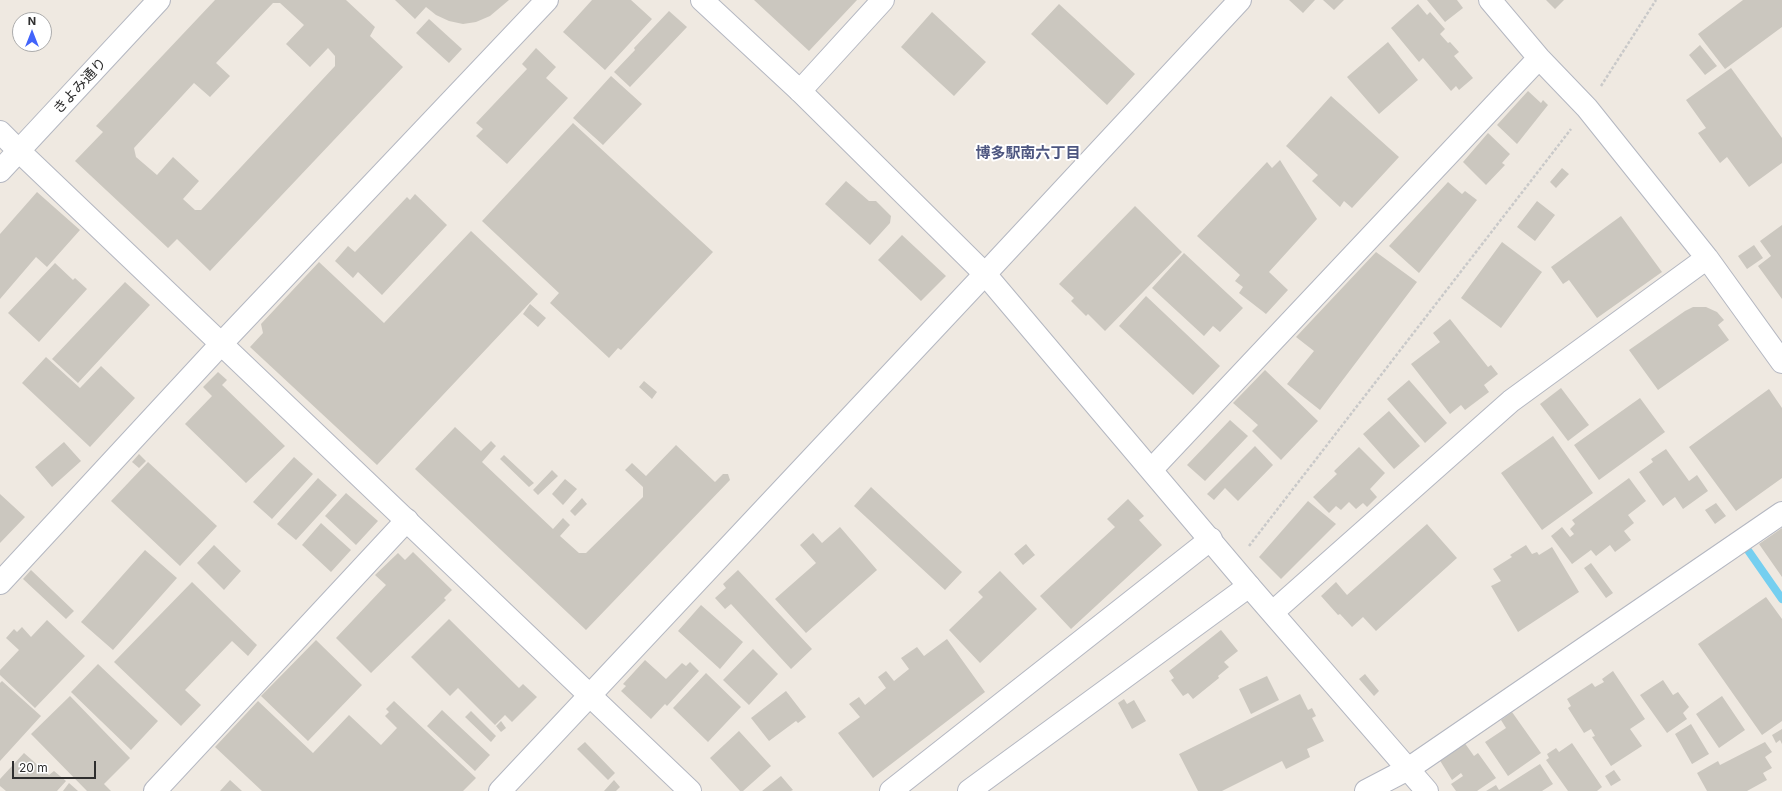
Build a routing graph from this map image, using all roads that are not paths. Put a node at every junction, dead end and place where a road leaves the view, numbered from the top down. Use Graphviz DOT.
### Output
graph roads {
  1 [pos="159,0"];
  2 [pos="547,0"];
  3 [pos="702,0"];
  4 [pos="883,0"];
  5 [pos="1240,0"];
  6 [pos="1490,0"];
  7 [pos="1539,58"];
  8 [pos="800,90"];
  9 [pos="0,132"];
  10 [pos="19,151"];
  11 [pos="0,171"];
  12 [pos="1707,258"];
  13 [pos="985,274"];
  14 [pos="222,343"];
  15 [pos="1782,362"];
  16 [pos="1152,469"];
  17 [pos="1782,513"];
  18 [pos="408,520"];
  19 [pos="1211,539"];
  20 [pos="0,583"];
  21 [pos="1249,586"];
  22 [pos="1273,612"];
  23 [pos="590,694"];
  24 [pos="1408,769"];
  25 [pos="154,791"];
  26 [pos="500,791"];
  27 [pos="690,791"];
  28 [pos="891,791"];
  29 [pos="969,791"];
  30 [pos="1366,791"];
  31 [pos="1426,791"];
  1 -- 10 [label="street, きよみ通り"];
  2 -- 14 [label="street"];
  3 -- 8 [label="street"];
  4 -- 8 [label="street"];
  5 -- 13 [label="street"];
  6 -- 7 [label="street"];
  7 -- 12 [label="street"];
  7 -- 16 [label="street"];
  8 -- 13 [label="street"];
  9 -- 10 [label="street"];
  10 -- 11 [label="street, きよみ通り"];
  10 -- 14 [label="street"];
  12 -- 15 [label="street"];
  12 -- 22 [label="street"];
  13 -- 16 [label="street"];
  13 -- 23 [label="street"];
  14 -- 18 [label="street"];
  14 -- 20 [label="street"];
  16 -- 19 [label="street"];
  17 -- 24 [label="street"];
  18 -- 23 [label="street"];
  18 -- 25 [label="street"];
  19 -- 21 [label="street"];
  19 -- 28 [label="street"];
  21 -- 22 [label="street"];
  21 -- 29 [label="street"];
  22 -- 24 [label="street"];
  23 -- 26 [label="street"];
  23 -- 27 [label="street"];
  24 -- 30 [label="street"];
  24 -- 31 [label="street"];
}
